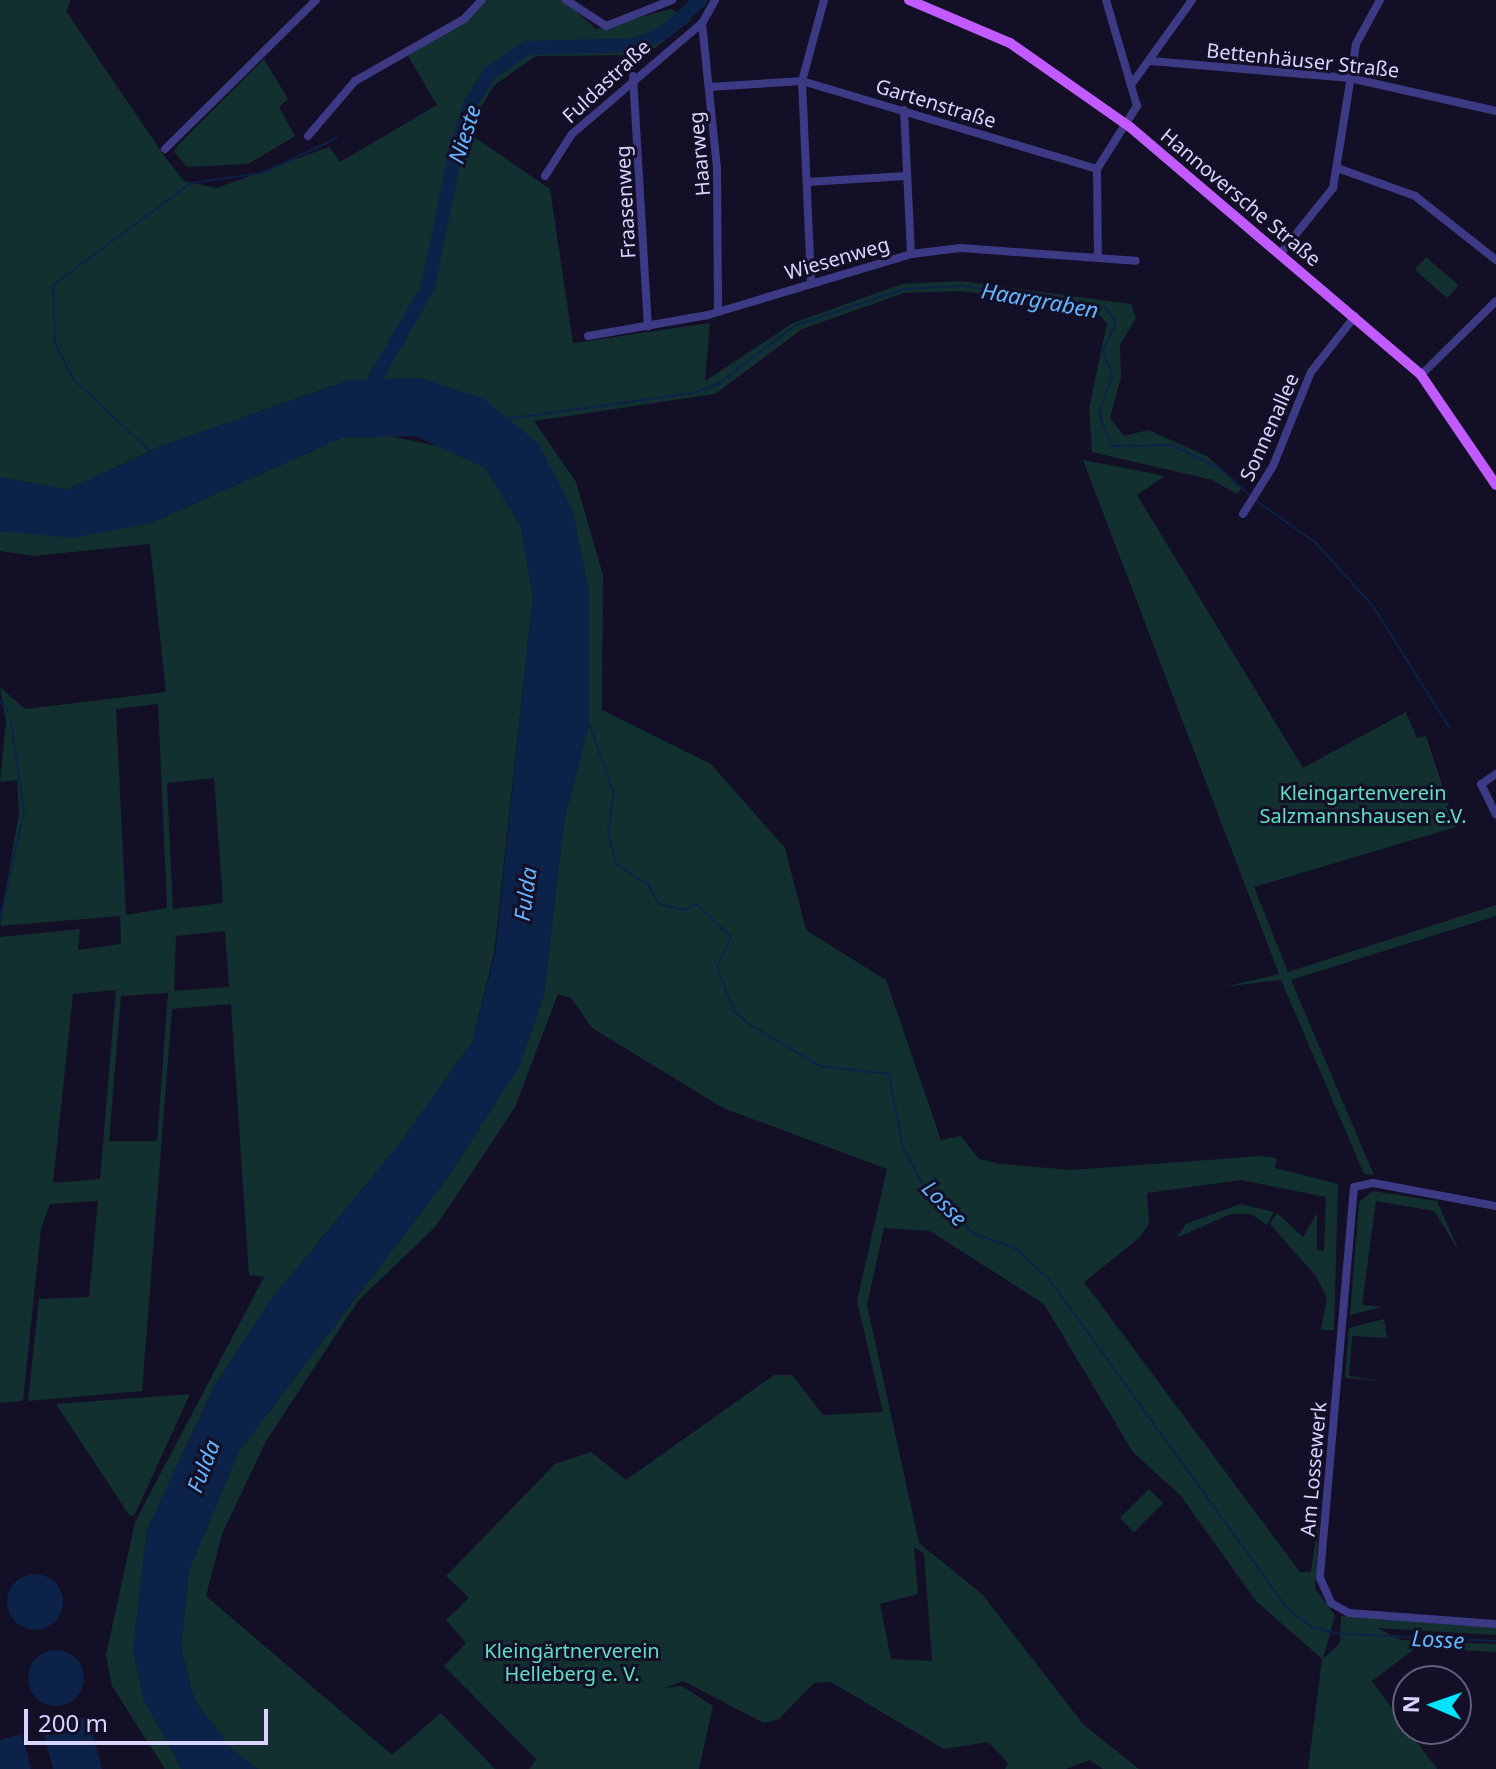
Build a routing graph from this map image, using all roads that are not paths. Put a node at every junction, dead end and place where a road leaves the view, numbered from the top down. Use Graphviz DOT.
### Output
graph roads {
  1 [pos="316,0"];
  2 [pos="482,0"];
  3 [pos="566,0"];
  4 [pos="672,0"];
  5 [pos="715,0"];
  6 [pos="824,0"];
  7 [pos="909,0"];
  8 [pos="1106,0"];
  9 [pos="1192,0"];
  10 [pos="1380,0"];
  11 [pos="702,23"];
  12 [pos="1151,61"];
  13 [pos="633,76"];
  14 [pos="1350,78"];
  15 [pos="802,81"];
  16 [pos="1131,85"];
  17 [pos="709,87"];
  18 [pos="904,110"];
  19 [pos="1496,111"];
  20 [pos="1130,127"];
  21 [pos="308,136"];
  22 [pos="165,149"];
  23 [pos="1097,169"];
  24 [pos="1340,169"];
  25 [pos="545,176"];
  26 [pos="906,176"];
  27 [pos="807,182"];
  28 [pos="911,254"];
  29 [pos="1280,254"];
  30 [pos="1098,258"];
  31 [pos="1496,260"];
  32 [pos="1136,261"];
  33 [pos="811,280"];
  34 [pos="1496,301"];
  35 [pos="718,310"];
  36 [pos="1355,316"];
  37 [pos="648,327"];
  38 [pos="588,336"];
  39 [pos="1421,375"];
  40 [pos="1496,485"];
  41 [pos="1246,510"];
  42 [pos="1496,774"];
  43 [pos="1496,815"];
  44 [pos="1496,1206"];
  45 [pos="1496,1624"];
  1 -- 22 [label="street"];
  2 -- 21 [label="street"];
  3 -- 4 [label="street"];
  5 -- 11 [label="street"];
  6 -- 15 [label="street"];
  7 -- 20 [label="main road, Hannoversche Straße"];
  8 -- 16 [label="street"];
  9 -- 12 [label="street"];
  10 -- 14 [label="street"];
  11 -- 13 [label="street, Fuldastraße"];
  11 -- 17 [label="street, Haarweg"];
  12 -- 14 [label="street, Bettenhäuser Straße"];
  12 -- 16 [label="street"];
  13 -- 25 [label="street, Fuldastraße"];
  13 -- 37 [label="street, Fraasenweg"];
  14 -- 19 [label="street, Bettenhäuser Straße"];
  14 -- 24 [label="street"];
  15 -- 17 [label="street, Gartenstraße"];
  15 -- 18 [label="street, Gartenstraße"];
  15 -- 27 [label="street"];
  16 -- 20 [label="street"];
  17 -- 35 [label="street, Haarweg"];
  18 -- 23 [label="street, Gartenstraße"];
  18 -- 26 [label="street"];
  20 -- 23 [label="street"];
  20 -- 29 [label="main road, Hannoversche Straße"];
  23 -- 30 [label="street"];
  24 -- 29 [label="street"];
  24 -- 31 [label="street"];
  26 -- 27 [label="street"];
  26 -- 28 [label="street"];
  27 -- 33 [label="street"];
  28 -- 30 [label="street, Wiesenweg"];
  28 -- 33 [label="street, Wiesenweg"];
  29 -- 36 [label="main road, Hannoversche Straße"];
  30 -- 32 [label="street, Wiesenweg"];
  33 -- 35 [label="street, Wiesenweg"];
  34 -- 39 [label="street"];
  35 -- 37 [label="street, Wiesenweg"];
  36 -- 39 [label="main road, Hannoversche Straße"];
  36 -- 41 [label="street, Sonnenallee"];
  37 -- 38 [label="street, Wiesenweg"];
  39 -- 40 [label="main road, Hannoversche Straße"];
  42 -- 43 [label="street"];
  44 -- 45 [label="street, Am Lossewerk"];
}
